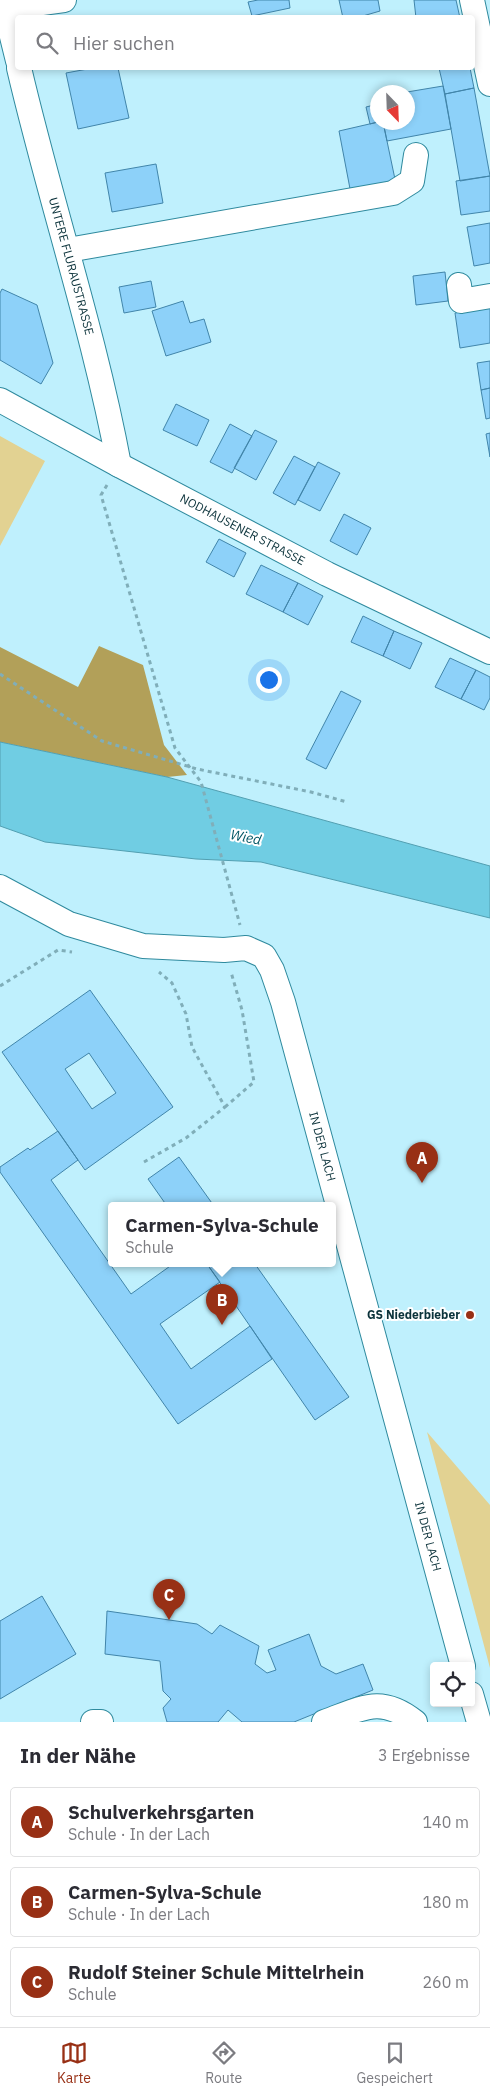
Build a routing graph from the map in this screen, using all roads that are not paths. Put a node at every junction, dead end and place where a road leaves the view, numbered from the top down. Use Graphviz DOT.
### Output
graph roads {
  1 [pos="64,0"];
  2 [pos="472,0"];
  3 [pos="4,4"];
  4 [pos="15,49"];
  5 [pos="19,70"];
  6 [pos="490,84"];
  7 [pos="416,155"];
  8 [pos="68,250"];
  9 [pos="459,285"];
  10 [pos="490,296"];
  11 [pos="0,400"];
  12 [pos="119,465"];
  13 [pos="490,652"];
  14 [pos="0,887"];
  15 [pos="463,1662"];
  16 [pos="475,1707"];
  17 [pos="93,1722"];
  18 [pos="101,1722"];
  19 [pos="324,1722"];
  20 [pos="415,1722"];
  21 [pos="479,1722"];
  1 -- 3 [label="street"];
  2 -- 6 [label="street"];
  3 -- 4 [label="street"];
  5 -- 8 [label="street, UNTERE FLURAUSTRASSE"];
  7 -- 8 [label="street"];
  8 -- 12 [label="street, UNTERE FLURAUSTRASSE"];
  9 -- 10 [label="street"];
  11 -- 12 [label="street, NODHAUSENER STRASSE"];
  12 -- 13 [label="street, NODHAUSENER STRASSE"];
  14 -- 15 [label="street, IN DER LACH"];
  16 -- 21 [label="street"];
  17 -- 18 [label="street"];
  19 -- 20 [label="street"];
}
